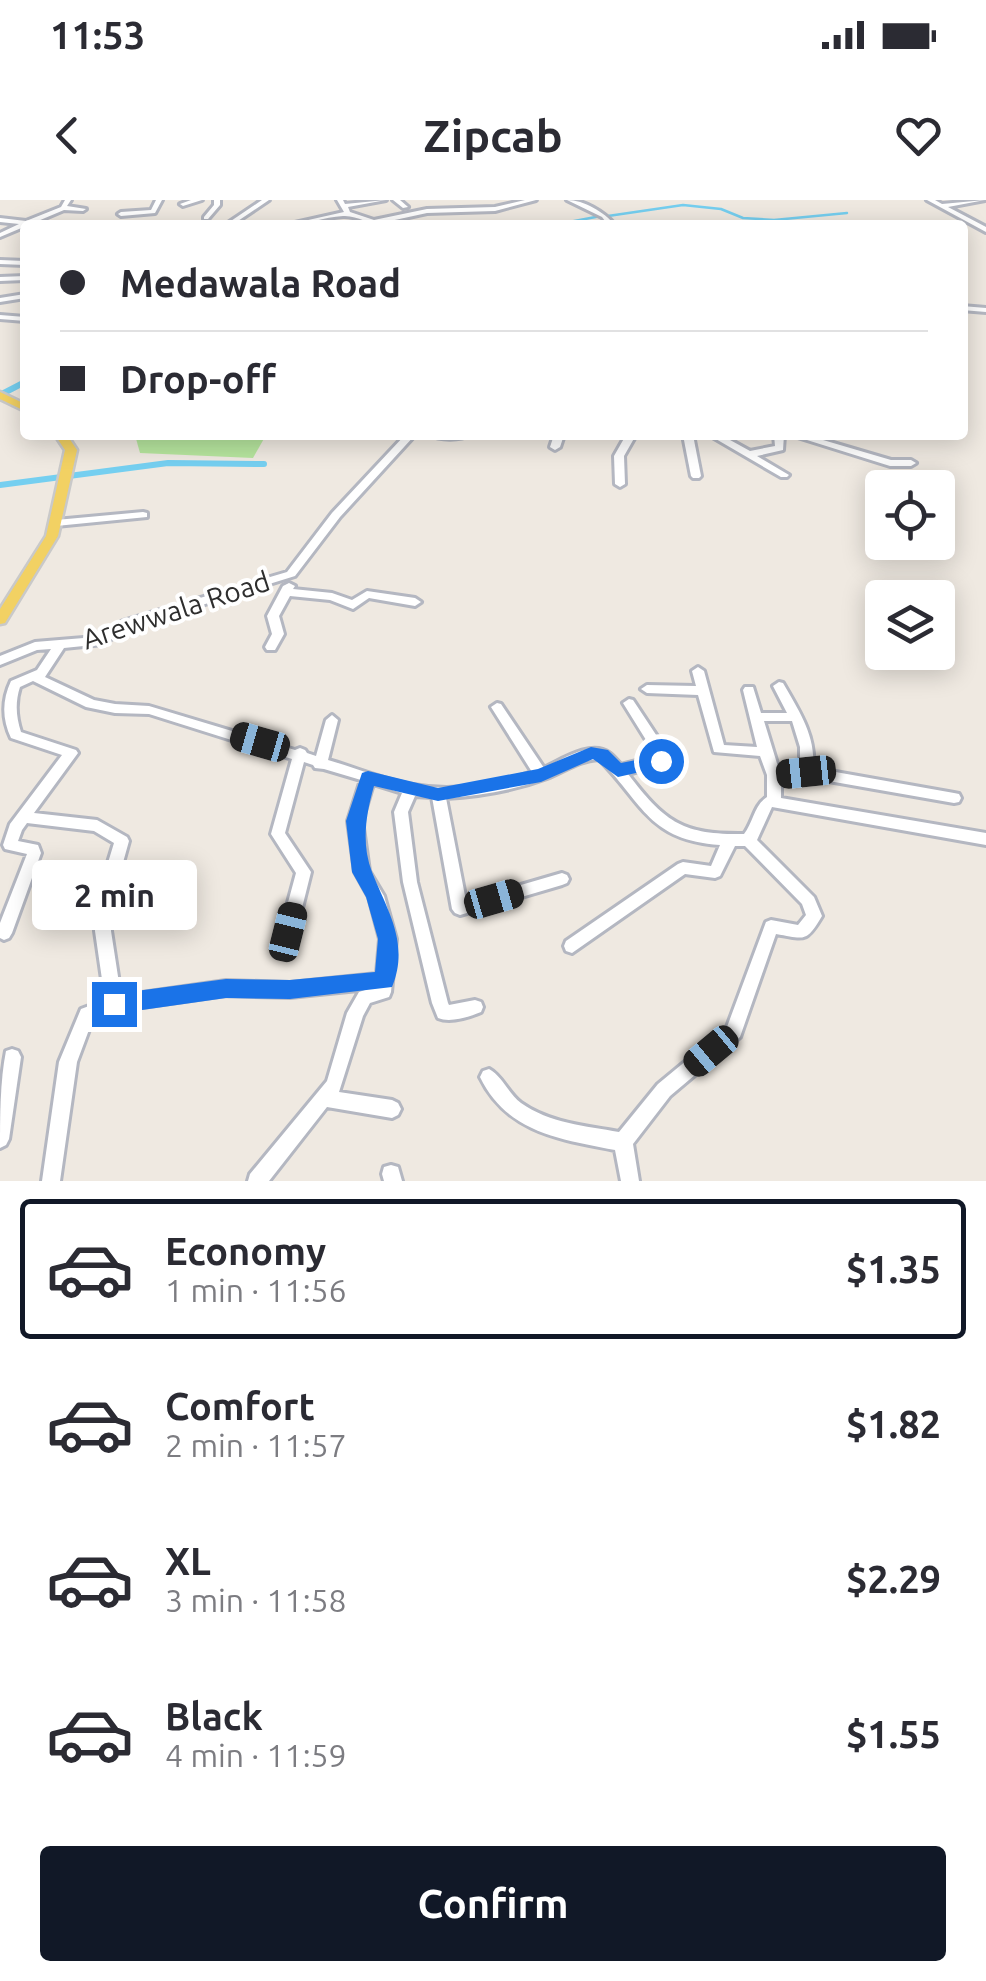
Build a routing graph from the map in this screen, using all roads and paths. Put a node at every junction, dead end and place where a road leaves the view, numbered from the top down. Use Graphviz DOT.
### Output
graph roads {
  1 [pos="159,200"];
  2 [pos="199,200"];
  3 [pos="217,200"];
  4 [pos="266,200"];
  5 [pos="383,200"];
  6 [pos="396,200"];
  7 [pos="459,200"];
  8 [pos="533,200"];
  9 [pos="570,200"];
  10 [pos="930,200"];
  11 [pos="982,200"];
  12 [pos="341,203"];
  13 [pos="65,204"];
  14 [pos="183,204"];
  15 [pos="938,206"];
  16 [pos="405,208"];
  17 [pos="83,209"];
  18 [pos="463,211"];
  19 [pos="348,213"];
  20 [pos="121,214"];
  21 [pos="206,218"];
  22 [pos="361,218"];
  23 [pos="35,220"];
  24 [pos="236,220"];
  25 [pos="314,220"];
  26 [pos="352,220"];
  27 [pos="368,220"];
  28 [pos="390,220"];
  29 [pos="608,220"];
  30 [pos="966,220"];
  31 [pos="64,440"];
  32 [pos="405,440"];
  33 [pos="558,440"];
  34 [pos="628,440"];
  35 [pos="689,440"];
  36 [pos="723,440"];
  37 [pos="779,440"];
  38 [pos="813,440"];
  39 [pos="556,447"];
  40 [pos="750,454"];
  41 [pos="911,463"];
  42 [pos="784,475"];
  43 [pos="696,476"];
  44 [pos="620,484"];
  45 [pos="143,515"];
  46 [pos="56,522"];
  47 [pos="291,574"];
  48 [pos="288,592"];
  49 [pos="415,602"];
  50 [pos="0,620"];
  51 [pos="59,646"];
  52 [pos="272,647"];
  53 [pos="0,661"];
  54 [pos="698,671"];
  55 [pos="38,674"];
  56 [pos="778,686"];
  57 [pos="647,689"];
  58 [pos="748,690"];
  59 [pos="704,692"];
  60 [pos="629,703"];
  61 [pos="497,706"];
  62 [pos="756,717"];
  63 [pos="793,717"];
  64 [pos="332,720"];
  65 [pos="765,752"];
  66 [pos="300,753"];
  67 [pos="320,764"];
  68 [pos="618,771"];
  69 [pos="806,772"];
  70 [pos="541,775"];
  71 [pos="774,776"];
  72 [pos="368,778"];
  73 [pos="410,790"];
  74 [pos="438,794"];
  75 [pos="954,798"];
  76 [pos="774,802"];
  77 [pos="14,823"];
  78 [pos="986,839"];
  79 [pos="739,840"];
  80 [pos="562,879"];
  81 [pos="288,932"];
  82 [pos="4,933"];
  83 [pos="572,946"];
  84 [pos="384,980"];
  85 [pos="114,1004"];
  86 [pos="475,1007"];
  87 [pos="12,1057"];
  88 [pos="488,1078"];
  89 [pos="325,1098"];
  90 [pos="392,1109"];
  91 [pos="0,1139"];
  92 [pos="623,1142"];
  93 [pos="51,1181"];
  94 [pos="257,1181"];
  95 [pos="630,1181"];
  1 -- 20 [label="street"];
  2 -- 14 [label="street"];
  3 -- 21 [label="street"];
  4 -- 24 [label="street"];
  5 -- 12 [label="street"];
  6 -- 16 [label="street"];
  7 -- 18 [label="street"];
  8 -- 18 [label="street"];
  9 -- 29 [label="street"];
  10 -- 15 [label="street"];
  11 -- 15 [label="street"];
  12 -- 19 [label="street"];
  13 -- 17 [label="street"];
  13 -- 23 [label="street"];
  15 -- 30 [label="street"];
  18 -- 28 [label="street"];
  19 -- 22 [label="street"];
  19 -- 25 [label="street"];
  22 -- 26 [label="street"];
  22 -- 27 [label="street"];
  31 -- 46 [label="main road"];
  32 -- 47 [label="street, Arewwala Road"];
  33 -- 39 [label="street"];
  34 -- 44 [label="street"];
  35 -- 43 [label="street"];
  36 -- 40 [label="street"];
  37 -- 40 [label="street"];
  38 -- 41 [label="street"];
  40 -- 42 [label="street"];
  45 -- 46 [label="street"];
  46 -- 50 [label="main road"];
  47 -- 48 [label="street"];
  47 -- 51 [label="street, Arewwala Road"];
  48 -- 49 [label="street"];
  48 -- 52 [label="street"];
  51 -- 53 [label="street, Arewwala Road"];
  51 -- 55 [label="street"];
  54 -- 59 [label="street"];
  55 -- 66 [label="street"];
  55 -- 77 [label="street"];
  56 -- 63 [label="street"];
  57 -- 59 [label="street"];
  58 -- 62 [label="street"];
  59 -- 65 [label="street"];
  60 -- 68 [label="street"];
  61 -- 70 [label="street"];
  62 -- 63 [label="street"];
  62 -- 65 [label="street"];
  63 -- 69 [label="street"];
  64 -- 67 [label="street"];
  65 -- 71 [label="street"];
  66 -- 67 [label="street"];
  66 -- 81 [label="street"];
  67 -- 72 [label="street"];
  68 -- 70 [label="street"];
  68 -- 79 [label="street"];
  69 -- 71 [label="street"];
  69 -- 75 [label="street"];
  70 -- 74 [label="street"];
  71 -- 76 [label="street"];
  72 -- 73 [label="street"];
  72 -- 84 [label="street"];
  73 -- 74 [label="street"];
  73 -- 86 [label="street"];
  74 -- 80 [label="street"];
  76 -- 78 [label="street"];
  76 -- 79 [label="street"];
  77 -- 82 [label="street"];
  77 -- 85 [label="street"];
  79 -- 83 [label="street"];
  79 -- 92 [label="street"];
  84 -- 85 [label="street"];
  84 -- 89 [label="street"];
  85 -- 93 [label="street"];
  87 -- 91 [label="street"];
  88 -- 92 [label="street"];
  89 -- 90 [label="street"];
  89 -- 94 [label="street"];
  92 -- 95 [label="street"];
}
